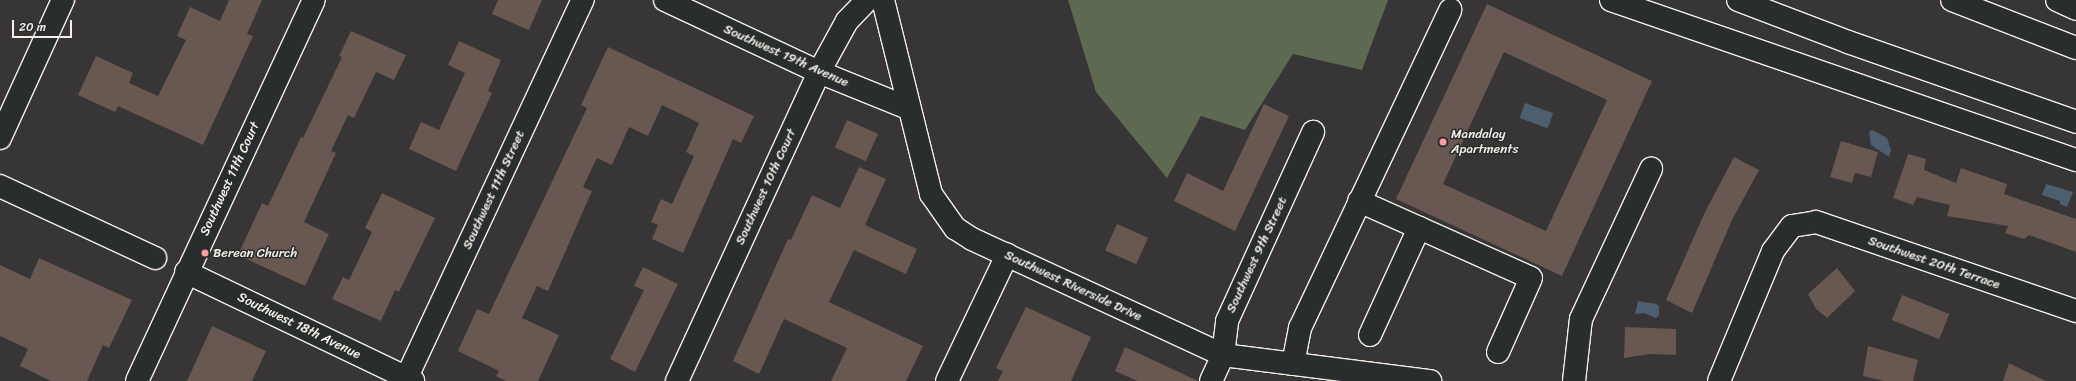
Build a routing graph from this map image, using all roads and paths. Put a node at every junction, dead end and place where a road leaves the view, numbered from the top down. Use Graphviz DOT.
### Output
graph roads {
  1 [pos="63,0"];
  2 [pos="314,0"];
  3 [pos="583,0"];
  4 [pos="665,0"];
  5 [pos="867,0"];
  6 [pos="883,0"];
  7 [pos="1611,0"];
  8 [pos="1738,0"];
  9 [pos="1952,0"];
  10 [pos="2057,0"];
  11 [pos="2076,9"];
  12 [pos="1450,10"];
  13 [pos="2076,48"];
  14 [pos="819,72"];
  15 [pos="908,108"];
  16 [pos="2076,122"];
  17 [pos="1313,132"];
  18 [pos="0,138"];
  19 [pos="2076,160"];
  20 [pos="1651,169"];
  21 [pos="0,186"];
  22 [pos="1359,201"];
  23 [pos="1419,228"];
  24 [pos="1007,255"];
  25 [pos="155,258"];
  26 [pos="186,272"];
  27 [pos="2076,311"];
  28 [pos="1370,335"];
  29 [pos="1498,352"];
  30 [pos="1223,355"];
  31 [pos="1293,364"];
  32 [pos="408,380"];
  33 [pos="137,381"];
  34 [pos="677,381"];
  35 [pos="947,381"];
  36 [pos="1211,381"];
  37 [pos="1430,381"];
  38 [pos="1574,381"];
  39 [pos="1719,381"];
  1 -- 18 [label="main road"];
  2 -- 26 [label="main road, Southwest 11th Court"];
  3 -- 32 [label="main road, Southwest 11th Street"];
  4 -- 14 [label="main road, Southwest 19th Avenue"];
  5 -- 14 [label="main road, Southwest 10th Court"];
  6 -- 15 [label="main road, Southwest Riverside Drive"];
  7 -- 19 [label="main road"];
  8 -- 16 [label="main road"];
  9 -- 13 [label="main road"];
  10 -- 11 [label="main road"];
  12 -- 22 [label="main road"];
  14 -- 15 [label="main road, Southwest 19th Avenue"];
  14 -- 34 [label="main road, Southwest 10th Court"];
  15 -- 24 [label="main road, Southwest Riverside Drive"];
  17 -- 30 [label="main road, Southwest 9th Street"];
  20 -- 38 [label="main road"];
  21 -- 25 [label="main road"];
  22 -- 23 [label="main road"];
  22 -- 31 [label="main road"];
  23 -- 28 [label="main road"];
  23 -- 29 [label="main road"];
  24 -- 30 [label="main road, Southwest Riverside Drive"];
  24 -- 35 [label="main road"];
  26 -- 32 [label="main road, Southwest 18th Avenue"];
  26 -- 33 [label="main road, Southwest 11th Court"];
  27 -- 39 [label="main road, Southwest 20th Terrace"];
  30 -- 31 [label="main road, Southwest Riverside Drive"];
  30 -- 36 [label="main road, Southwest 9th Street"];
  31 -- 37 [label="main road, Southwest Riverside Drive"];
}
